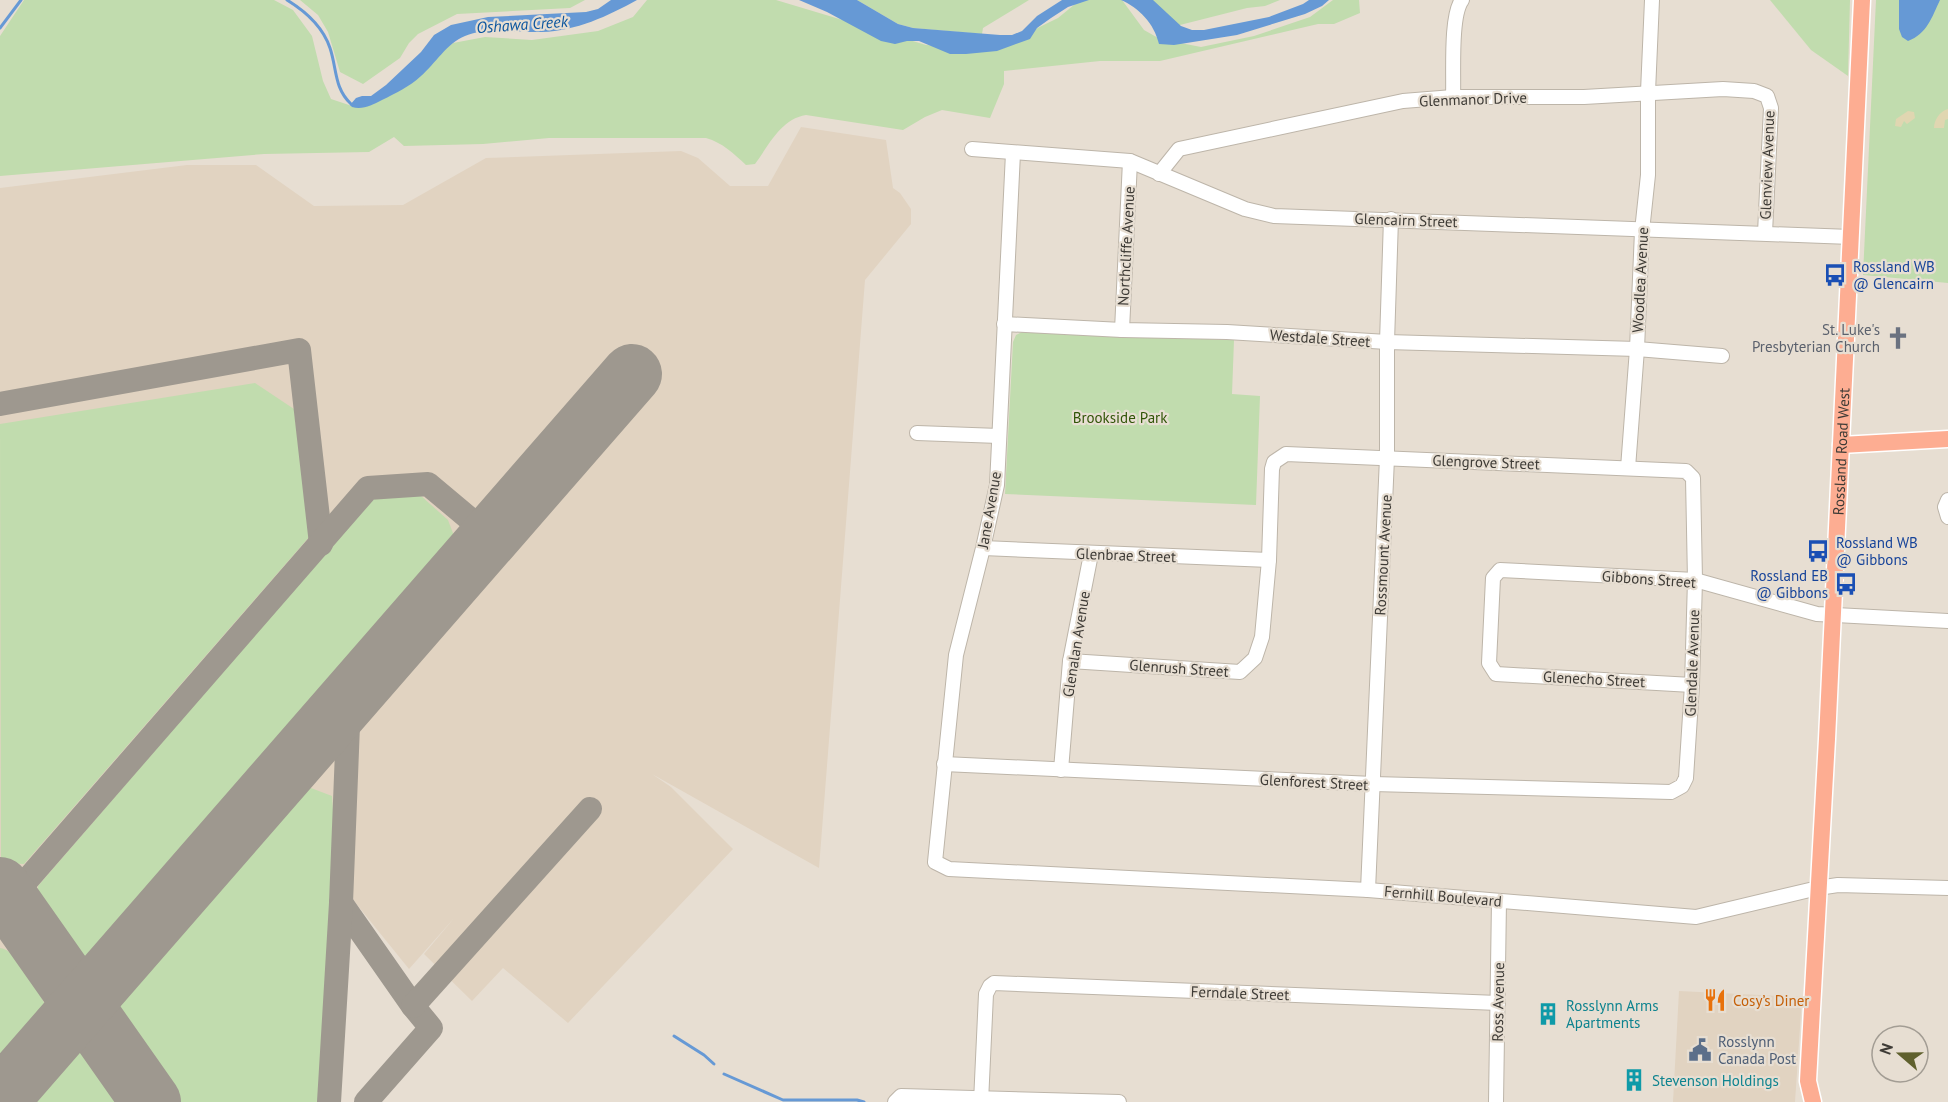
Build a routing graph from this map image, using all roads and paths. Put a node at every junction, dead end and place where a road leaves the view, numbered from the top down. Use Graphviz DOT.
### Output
graph roads {
  1 [pos="1461,0"];
  2 [pos="1652,0"];
  3 [pos="1862,0"];
  4 [pos="1648,92"];
  5 [pos="1767,96"];
  6 [pos="1453,97"];
  7 [pos="972,149"];
  8 [pos="1013,153"];
  9 [pos="1130,161"];
  10 [pos="1159,174"];
  11 [pos="1391,219"];
  12 [pos="1642,231"];
  13 [pos="1765,233"];
  14 [pos="1851,237"];
  15 [pos="1004,324"];
  16 [pos="1122,330"];
  17 [pos="1387,342"];
  18 [pos="1637,349"];
  19 [pos="1722,356"];
  20 [pos="917,433"];
  21 [pos="999,436"];
  22 [pos="1948,438"];
  23 [pos="1841,445"];
  24 [pos="1286,454"];
  25 [pos="1387,458"];
  26 [pos="1628,468"];
  27 [pos="1686,471"];
  28 [pos="1948,500"];
  29 [pos="1948,517"];
  30 [pos="983,548"];
  31 [pos="1091,554"];
  32 [pos="1269,560"];
  33 [pos="1695,580"];
  34 [pos="1832,616"];
  35 [pos="1948,621"];
  36 [pos="1070,661"];
  37 [pos="1496,674"];
  38 [pos="1692,685"];
  39 [pos="944,764"];
  40 [pos="1061,770"];
  41 [pos="1373,784"];
  42 [pos="1682,786"];
  43 [pos="936,862"];
  44 [pos="1818,888"];
  45 [pos="1948,888"];
  46 [pos="1368,890"];
  47 [pos="1499,901"];
  48 [pos="1498,1004"];
  49 [pos="1808,1081"];
  50 [pos="981,1100"];
  51 [pos="895,1102"];
  52 [pos="1119,1102"];
  53 [pos="1496,1102"];
  54 [pos="1798,1102"];
  55 [pos="1813,1102"];
  1 -- 6 [label="street"];
  2 -- 4 [label="street, Woodlea Avenue"];
  3 -- 14 [label="main road, Rossland Road West"];
  4 -- 5 [label="street, Glenmanor Drive"];
  4 -- 6 [label="street, Glenmanor Drive"];
  4 -- 12 [label="street, Woodlea Avenue"];
  5 -- 13 [label="street, Glenview Avenue"];
  6 -- 10 [label="street, Glenmanor Drive"];
  7 -- 8 [label="street, Glencairn Street"];
  8 -- 9 [label="street, Glencairn Street"];
  8 -- 15 [label="street, Jane Avenue"];
  9 -- 10 [label="street, Glencairn Street"];
  9 -- 16 [label="street, Northcliffe Avenue"];
  10 -- 11 [label="street, Glencairn Street"];
  11 -- 12 [label="street, Glencairn Street"];
  11 -- 17 [label="street, Rossmount Avenue"];
  12 -- 13 [label="street, Glencairn Street"];
  12 -- 18 [label="street, Woodlea Avenue"];
  13 -- 14 [label="street, Glencairn Street"];
  14 -- 23 [label="main road, Rossland Road West"];
  15 -- 16 [label="street, Westdale Street"];
  15 -- 21 [label="street, Jane Avenue"];
  16 -- 17 [label="street, Westdale Street"];
  17 -- 18 [label="street, Westdale Street"];
  17 -- 25 [label="street, Rossmount Avenue"];
  18 -- 19 [label="street, Westdale Street"];
  18 -- 26 [label="street, Woodlea Avenue"];
  20 -- 21 [label="street"];
  21 -- 30 [label="street, Jane Avenue"];
  22 -- 23 [label="main road"];
  23 -- 34 [label="main road, Rossland Road West"];
  24 -- 25 [label="street, Glengrove Street"];
  24 -- 32 [label="street, Glenrush Street"];
  25 -- 26 [label="street, Glengrove Street"];
  25 -- 41 [label="street, Rossmount Avenue"];
  26 -- 27 [label="street, Glengrove Street"];
  27 -- 33 [label="street, Glendale Avenue"];
  28 -- 29 [label="street"];
  30 -- 31 [label="street, Glenbrae Street"];
  30 -- 39 [label="street, Jane Avenue"];
  31 -- 32 [label="street, Glenbrae Street"];
  31 -- 36 [label="street, Glenalan Avenue"];
  32 -- 36 [label="street, Glenrush Street"];
  33 -- 34 [label="street, Gibbons Street"];
  33 -- 37 [label="street, Gibbons Street"];
  33 -- 38 [label="street, Glendale Avenue"];
  34 -- 35 [label="street, Gibbons Street"];
  34 -- 44 [label="main road, Rossland Road West"];
  36 -- 40 [label="street, Glenalan Avenue"];
  37 -- 38 [label="street, Glenecho Street"];
  38 -- 42 [label="street, Glendale Avenue"];
  39 -- 40 [label="street, Glenforest Street"];
  39 -- 43 [label="street, Jane Avenue"];
  40 -- 41 [label="street, Glenforest Street"];
  41 -- 42 [label="street, Glenforest Street"];
  41 -- 46 [label="street, Rossmount Avenue"];
  43 -- 46 [label="street, Fernhill Boulevard"];
  44 -- 45 [label="street, Fernhill Boulevard"];
  44 -- 47 [label="street, Fernhill Boulevard"];
  44 -- 49 [label="main road, Rossland Road West"];
  46 -- 47 [label="street, Fernhill Boulevard"];
  47 -- 48 [label="street, Ross Avenue"];
  48 -- 50 [label="street, Ferndale Street"];
  48 -- 53 [label="street, Ross Avenue"];
  49 -- 54 [label="main road, Rossland Road West"];
  49 -- 55 [label="main road, Rossland Road West"];
  50 -- 51 [label="street"];
  50 -- 52 [label="street"];
}
